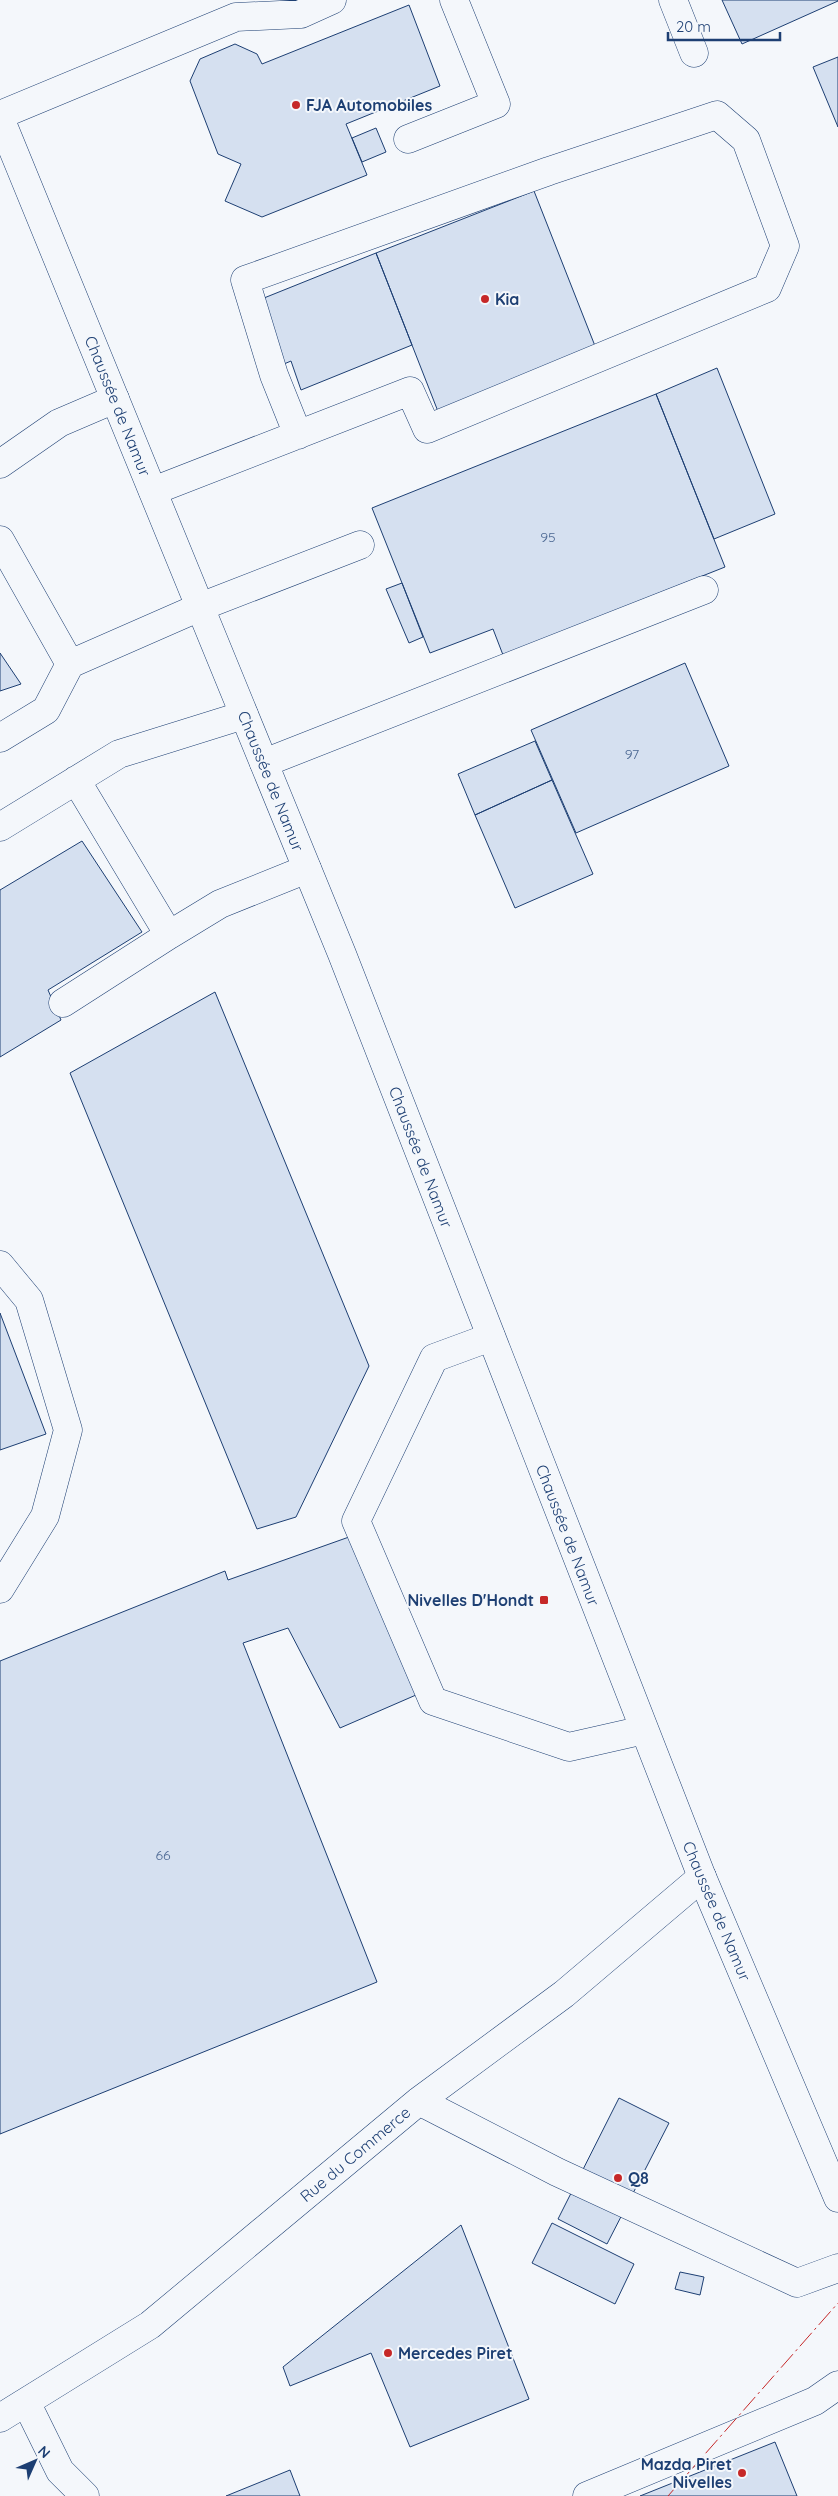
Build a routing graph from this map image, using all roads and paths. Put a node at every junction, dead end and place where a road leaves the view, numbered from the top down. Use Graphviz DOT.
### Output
graph roads {
  1 [pos="332,0"];
  2 [pos="454,0"];
  3 [pos="673,0"];
  4 [pos="694,53"];
  5 [pos="0,117"];
  6 [pos="408,139"];
  7 [pos="115,399"];
  8 [pos="298,435"];
  9 [pos="0,464"];
  10 [pos="153,492"];
  11 [pos="0,540"];
  12 [pos="360,545"];
  13 [pos="704,590"];
  14 [pos="200,607"];
  15 [pos="70,664"];
  16 [pos="244,714"];
  17 [pos="0,738"];
  18 [pos="264,763"];
  19 [pos="76,780"];
  20 [pos="0,827"];
  21 [pos="307,869"];
  22 [pos="169,935"];
  23 [pos="63,1003"];
  24 [pos="0,1265"];
  25 [pos="492,1337"];
  26 [pos="0,1589"];
  27 [pos="644,1730"];
  28 [pos="702,1877"];
  29 [pos="419,2101"];
  30 [pos="838,2198"];
  31 [pos="838,2268"];
  32 [pos="838,2385"];
  33 [pos="26,2402"];
  34 [pos="0,2418"];
  35 [pos="63,2483"];
  36 [pos="85,2496"];
  37 [pos="587,2496"];
  1 -- 5 [label="main road"];
  2 -- 6 [label="main road"];
  3 -- 4 [label="main road"];
  5 -- 7 [label="main road, Chaussée de Namur"];
  7 -- 9 [label="main road"];
  7 -- 10 [label="main road, Chaussée de Namur"];
  8 -- 8 [label="main road"];
  8 -- 10 [label="main road"];
  10 -- 14 [label="main road, Chaussée de Namur"];
  11 -- 15 [label="main road"];
  12 -- 14 [label="main road"];
  13 -- 18 [label="main road"];
  14 -- 15 [label="main road"];
  14 -- 16 [label="main road, Chaussée de Namur"];
  15 -- 17 [label="main road"];
  16 -- 18 [label="main road, Chaussée de Namur"];
  16 -- 19 [label="main road"];
  18 -- 21 [label="main road, Chaussée de Namur"];
  19 -- 20 [label="main road"];
  19 -- 22 [label="main road"];
  21 -- 22 [label="main road"];
  21 -- 25 [label="main road, Chaussée de Namur"];
  22 -- 23 [label="main road"];
  24 -- 26 [label="main road"];
  25 -- 27 [label="main road, Chaussée de Namur"];
  25 -- 27 [label="main road"];
  27 -- 28 [label="main road, Chaussée de Namur"];
  28 -- 29 [label="main road, Rue du Commerce"];
  28 -- 30 [label="main road, Chaussée de Namur"];
  29 -- 31 [label="main road"];
  29 -- 33 [label="main road, Rue du Commerce"];
  32 -- 37 [label="main road"];
  33 -- 34 [label="main road, Rue du Commerce"];
  33 -- 35 [label="main road"];
  35 -- 36 [label="main road"];
}
